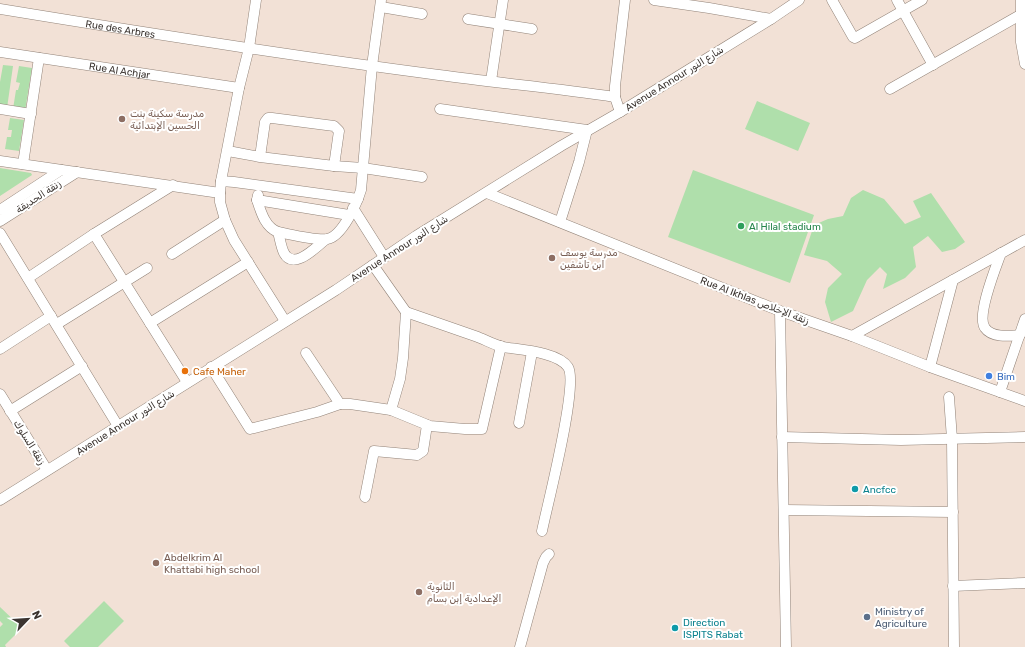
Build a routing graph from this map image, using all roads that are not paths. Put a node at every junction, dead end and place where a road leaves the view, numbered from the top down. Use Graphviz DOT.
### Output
graph roads {
  1 [pos="256,0"];
  2 [pos="503,0"];
  3 [pos="625,0"];
  4 [pos="654,0"];
  5 [pos="799,0"];
  6 [pos="832,0"];
  7 [pos="897,0"];
  8 [pos="922,0"];
  9 [pos="1021,0"];
  10 [pos="381,3"];
  11 [pos="0,9"];
  12 [pos="903,11"];
  13 [pos="422,14"];
  14 [pos="1020,16"];
  15 [pos="468,19"];
  16 [pos="771,19"];
  17 [pos="499,23"];
  18 [pos="532,29"];
  19 [pos="1023,42"];
  20 [pos="245,48"];
  21 [pos="0,52"];
  22 [pos="0,55"];
  23 [pos="39,58"];
  24 [pos="1025,64"];
  25 [pos="933,65"];
  26 [pos="372,66"];
  27 [pos="491,81"];
  28 [pos="239,88"];
  29 [pos="890,89"];
  30 [pos="615,97"];
  31 [pos="0,109"];
  32 [pos="440,109"];
  33 [pos="620,112"];
  34 [pos="31,114"];
  35 [pos="587,130"];
  36 [pos="228,151"];
  37 [pos="260,157"];
  38 [pos="0,161"];
  39 [pos="23,164"];
  40 [pos="334,166"];
  41 [pos="363,168"];
  42 [pos="62,170"];
  43 [pos="77,172"];
  44 [pos="422,177"];
  45 [pos="222,181"];
  46 [pos="173,185"];
  47 [pos="258,185"];
  48 [pos="220,193"];
  49 [pos="487,193"];
  50 [pos="257,200"];
  51 [pos="354,207"];
  52 [pos="0,210"];
  53 [pos="225,220"];
  54 [pos="0,221"];
  55 [pos="560,222"];
  56 [pos="278,232"];
  57 [pos="0,233"];
  58 [pos="94,234"];
  59 [pos="325,240"];
  60 [pos="1025,240"];
  61 [pos="1001,253"];
  62 [pos="172,254"];
  63 [pos="384,257"];
  64 [pos="248,262"];
  65 [pos="373,265"];
  66 [pos="147,268"];
  67 [pos="28,278"];
  68 [pos="953,280"];
  69 [pos="123,281"];
  70 [pos="780,311"];
  71 [pos="406,312"];
  72 [pos="54,320"];
  73 [pos="285,320"];
  74 [pos="150,323"];
  75 [pos="1024,326"];
  76 [pos="852,336"];
  77 [pos="501,346"];
  78 [pos="0,349"];
  79 [pos="532,352"];
  80 [pos="306,353"];
  81 [pos="82,366"];
  82 [pos="211,367"];
  83 [pos="930,367"];
  84 [pos="187,382"];
  85 [pos="1000,392"];
  86 [pos="0,394"];
  87 [pos="950,397"];
  88 [pos="1025,401"];
  89 [pos="340,404"];
  90 [pos="391,410"];
  91 [pos="10,411"];
  92 [pos="519,423"];
  93 [pos="427,425"];
  94 [pos="118,426"];
  95 [pos="1025,436"];
  96 [pos="782,437"];
  97 [pos="952,439"];
  98 [pos="47,470"];
  99 [pos="365,496"];
  100 [pos="0,500"];
  101 [pos="784,510"];
  102 [pos="953,512"];
  103 [pos="542,531"];
  104 [pos="550,554"];
  105 [pos="1025,584"];
  106 [pos="953,586"];
  107 [pos="520,647"];
  108 [pos="786,647"];
  109 [pos="954,647"];
  1 -- 20 [label="street"];
  2 -- 17 [label="street"];
  3 -- 30 [label="street"];
  4 -- 16 [label="street"];
  5 -- 16 [label="street, Avenue Annour شارع النور"];
  6 -- 12 [label="street"];
  7 -- 12 [label="street"];
  8 -- 12 [label="street"];
  9 -- 14 [label="street"];
  10 -- 13 [label="street"];
  10 -- 26 [label="street"];
  11 -- 20 [label="street, Rue des Arbres"];
  12 -- 25 [label="street"];
  14 -- 19 [label="street"];
  14 -- 25 [label="street"];
  15 -- 17 [label="street"];
  16 -- 33 [label="street, Avenue Annour شارع النور"];
  17 -- 18 [label="street"];
  17 -- 27 [label="street"];
  19 -- 24 [label="street"];
  20 -- 26 [label="street, Rue des Arbres"];
  20 -- 28 [label="street"];
  21 -- 22 [label="street"];
  21 -- 23 [label="street, Rue Al Achjar"];
  23 -- 28 [label="street, Rue Al Achjar"];
  23 -- 34 [label="street"];
  25 -- 29 [label="street"];
  26 -- 27 [label="street, Rue des Arbres"];
  26 -- 41 [label="street"];
  27 -- 30 [label="street, Rue des Arbres"];
  28 -- 36 [label="street"];
  30 -- 33 [label="street"];
  31 -- 34 [label="street"];
  32 -- 35 [label="street"];
  33 -- 35 [label="street, Avenue Annour شارع النور"];
  34 -- 39 [label="street"];
  35 -- 49 [label="street, Avenue Annour شارع النور"];
  35 -- 55 [label="street"];
  36 -- 37 [label="street"];
  36 -- 45 [label="street"];
  37 -- 40 [label="street"];
  37 -- 40 [label="street"];
  38 -- 39 [label="street"];
  39 -- 42 [label="street"];
  40 -- 41 [label="street"];
  41 -- 44 [label="street"];
  41 -- 51 [label="street"];
  42 -- 43 [label="street"];
  42 -- 52 [label="street, زنقة الحديقة"];
  43 -- 46 [label="street"];
  43 -- 54 [label="street, زنقة الحديقة"];
  45 -- 47 [label="street"];
  45 -- 48 [label="street"];
  46 -- 48 [label="street"];
  46 -- 58 [label="street"];
  47 -- 50 [label="street"];
  47 -- 51 [label="street"];
  48 -- 53 [label="street"];
  49 -- 55 [label="street, Rue Al Ikhlas زنقة الإخلاص"];
  49 -- 63 [label="street, Avenue Annour شارع النور"];
  50 -- 51 [label="street"];
  50 -- 56 [label="street"];
  51 -- 59 [label="street"];
  51 -- 63 [label="street"];
  53 -- 62 [label="street"];
  53 -- 64 [label="street"];
  55 -- 70 [label="street, Rue Al Ikhlas زنقة الإخلاص"];
  56 -- 59 [label="street"];
  56 -- 59 [label="street"];
  57 -- 67 [label="street"];
  58 -- 67 [label="street"];
  58 -- 69 [label="street"];
  60 -- 61 [label="street"];
  61 -- 68 [label="street"];
  61 -- 75 [label="street"];
  63 -- 65 [label="street, Avenue Annour شارع النور"];
  64 -- 73 [label="street"];
  64 -- 74 [label="street"];
  65 -- 71 [label="street"];
  65 -- 73 [label="street, Avenue Annour شارع النور"];
  66 -- 69 [label="street"];
  67 -- 72 [label="street"];
  68 -- 76 [label="street"];
  68 -- 83 [label="street"];
  69 -- 72 [label="street"];
  69 -- 74 [label="street"];
  70 -- 76 [label="street, Rue Al Ikhlas زنقة الإخلاص"];
  70 -- 96 [label="street"];
  71 -- 77 [label="street"];
  71 -- 90 [label="street"];
  72 -- 78 [label="street"];
  72 -- 81 [label="street"];
  73 -- 82 [label="street, Avenue Annour شارع النور"];
  74 -- 84 [label="street"];
  75 -- 85 [label="street"];
  76 -- 83 [label="street, Rue Al Ikhlas زنقة الإخلاص"];
  77 -- 79 [label="street"];
  77 -- 93 [label="street"];
  79 -- 92 [label="street"];
  79 -- 103 [label="street"];
  80 -- 89 [label="street"];
  81 -- 91 [label="street"];
  81 -- 94 [label="street"];
  82 -- 84 [label="street, Avenue Annour شارع النور"];
  82 -- 89 [label="street"];
  83 -- 85 [label="street, Rue Al Ikhlas زنقة الإخلاص"];
  84 -- 94 [label="street, Avenue Annour شارع النور"];
  85 -- 88 [label="street, Rue Al Ikhlas زنقة الإخلاص"];
  86 -- 91 [label="street, زنقة السلوك"];
  87 -- 97 [label="street"];
  89 -- 90 [label="street"];
  90 -- 93 [label="street"];
  91 -- 98 [label="street, زنقة السلوك"];
  93 -- 99 [label="street"];
  94 -- 98 [label="street, Avenue Annour شارع النور"];
  95 -- 97 [label="street"];
  96 -- 97 [label="street"];
  96 -- 101 [label="street"];
  97 -- 102 [label="street"];
  98 -- 100 [label="street, Avenue Annour شارع النور"];
  101 -- 102 [label="street"];
  101 -- 108 [label="street"];
  102 -- 106 [label="street"];
  104 -- 107 [label="street"];
  105 -- 106 [label="street"];
  106 -- 109 [label="street"];
}
